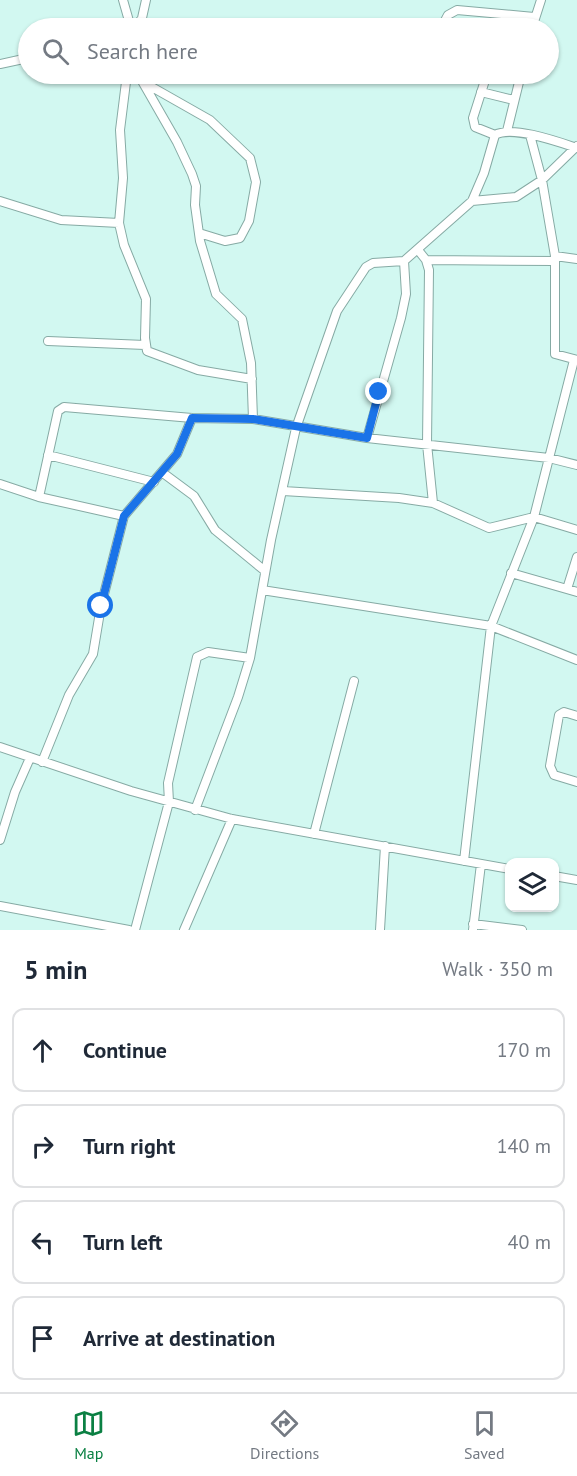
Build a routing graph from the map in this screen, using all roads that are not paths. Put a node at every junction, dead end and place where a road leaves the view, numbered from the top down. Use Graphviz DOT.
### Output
graph roads {
  1 [pos="123,0"];
  2 [pos="146,0"];
  3 [pos="541,0"];
  4 [pos="534,17"];
  5 [pos="129,18"];
  6 [pos="142,18"];
  7 [pos="446,18"];
  8 [pos="18,60"];
  9 [pos="0,64"];
  10 [pos="126,84"];
  11 [pos="144,84"];
  12 [pos="147,84"];
  13 [pos="484,84"];
  14 [pos="518,84"];
  15 [pos="481,92"];
  16 [pos="514,100"];
  17 [pos="507,131"];
  18 [pos="495,135"];
  19 [pos="530,135"];
  20 [pos="577,148"];
  21 [pos="542,180"];
  22 [pos="0,201"];
  23 [pos="471,201"];
  24 [pos="119,223"];
  25 [pos="199,233"];
  26 [pos="418,250"];
  27 [pos="555,259"];
  28 [pos="577,259"];
  29 [pos="426,260"];
  30 [pos="404,261"];
  31 [pos="48,341"];
  32 [pos="145,345"];
  33 [pos="575,360"];
  34 [pos="252,379"];
  35 [pos="192,418"];
  36 [pos="253,419"];
  37 [pos="296,428"];
  38 [pos="367,438"];
  39 [pos="427,444"];
  40 [pos="48,455"];
  41 [pos="549,458"];
  42 [pos="577,465"];
  43 [pos="163,473"];
  44 [pos="154,482"];
  45 [pos="0,484"];
  46 [pos="283,491"];
  47 [pos="39,497"];
  48 [pos="433,503"];
  49 [pos="124,516"];
  50 [pos="534,517"];
  51 [pos="577,530"];
  52 [pos="577,557"];
  53 [pos="266,570"];
  54 [pos="511,573"];
  55 [pos="567,589"];
  56 [pos="262,590"];
  57 [pos="577,592"];
  58 [pos="491,626"];
  59 [pos="250,658"];
  60 [pos="577,660"];
  61 [pos="354,681"];
  62 [pos="577,716"];
  63 [pos="0,747"];
  64 [pos="30,758"];
  65 [pos="42,762"];
  66 [pos="577,782"];
  67 [pos="169,801"];
  68 [pos="195,810"];
  69 [pos="232,819"];
  70 [pos="314,834"];
  71 [pos="0,840"];
  72 [pos="385,846"];
  73 [pos="464,861"];
  74 [pos="481,864"];
  75 [pos="505,868"];
  76 [pos="559,877"];
  77 [pos="577,880"];
  78 [pos="0,906"];
  79 [pos="473,927"];
  80 [pos="129,930"];
  81 [pos="135,930"];
  82 [pos="184,930"];
  83 [pos="380,930"];
  84 [pos="522,930"];
  1 -- 5 [label="street"];
  2 -- 6 [label="street"];
  3 -- 4 [label="street"];
  4 -- 7 [label="street"];
  8 -- 9 [label="street"];
  10 -- 24 [label="street"];
  11 -- 25 [label="street"];
  12 -- 25 [label="street"];
  13 -- 15 [label="street"];
  14 -- 16 [label="street"];
  15 -- 16 [label="street"];
  15 -- 18 [label="street"];
  16 -- 17 [label="street"];
  17 -- 18 [label="street"];
  17 -- 19 [label="street"];
  18 -- 23 [label="street"];
  19 -- 20 [label="street"];
  19 -- 21 [label="street"];
  20 -- 21 [label="street"];
  21 -- 23 [label="street"];
  21 -- 27 [label="street"];
  22 -- 24 [label="street"];
  23 -- 26 [label="street"];
  24 -- 32 [label="street"];
  25 -- 34 [label="street"];
  26 -- 29 [label="street"];
  26 -- 30 [label="street"];
  27 -- 28 [label="street"];
  27 -- 29 [label="street"];
  27 -- 33 [label="street"];
  29 -- 39 [label="street"];
  30 -- 37 [label="street"];
  30 -- 38 [label="street"];
  31 -- 32 [label="street"];
  32 -- 34 [label="street"];
  33 -- 41 [label="street"];
  34 -- 36 [label="street"];
  35 -- 36 [label="street"];
  35 -- 40 [label="street"];
  35 -- 43 [label="street"];
  36 -- 37 [label="street"];
  37 -- 38 [label="street"];
  37 -- 46 [label="street"];
  38 -- 39 [label="street"];
  39 -- 41 [label="street"];
  39 -- 48 [label="street"];
  40 -- 44 [label="street"];
  40 -- 47 [label="street"];
  41 -- 42 [label="street"];
  41 -- 50 [label="street"];
  43 -- 44 [label="street"];
  43 -- 53 [label="street"];
  44 -- 49 [label="street"];
  45 -- 47 [label="street"];
  46 -- 48 [label="street"];
  46 -- 53 [label="street"];
  47 -- 49 [label="street"];
  48 -- 50 [label="street"];
  49 -- 65 [label="street"];
  50 -- 51 [label="street"];
  50 -- 54 [label="street"];
  52 -- 55 [label="street"];
  53 -- 56 [label="street"];
  54 -- 55 [label="street"];
  54 -- 58 [label="street"];
  55 -- 57 [label="street"];
  56 -- 58 [label="street"];
  56 -- 59 [label="street"];
  58 -- 60 [label="street"];
  58 -- 73 [label="street"];
  59 -- 67 [label="street"];
  59 -- 68 [label="street"];
  61 -- 70 [label="street"];
  62 -- 66 [label="street"];
  63 -- 64 [label="street"];
  64 -- 65 [label="street"];
  64 -- 71 [label="street"];
  65 -- 67 [label="street"];
  67 -- 68 [label="street"];
  67 -- 81 [label="street"];
  68 -- 69 [label="street"];
  69 -- 70 [label="street"];
  69 -- 82 [label="street"];
  70 -- 72 [label="street"];
  72 -- 73 [label="street"];
  72 -- 83 [label="street"];
  73 -- 74 [label="street"];
  74 -- 75 [label="street"];
  74 -- 79 [label="street"];
  76 -- 77 [label="street"];
  78 -- 80 [label="street"];
  79 -- 84 [label="street"];
}
